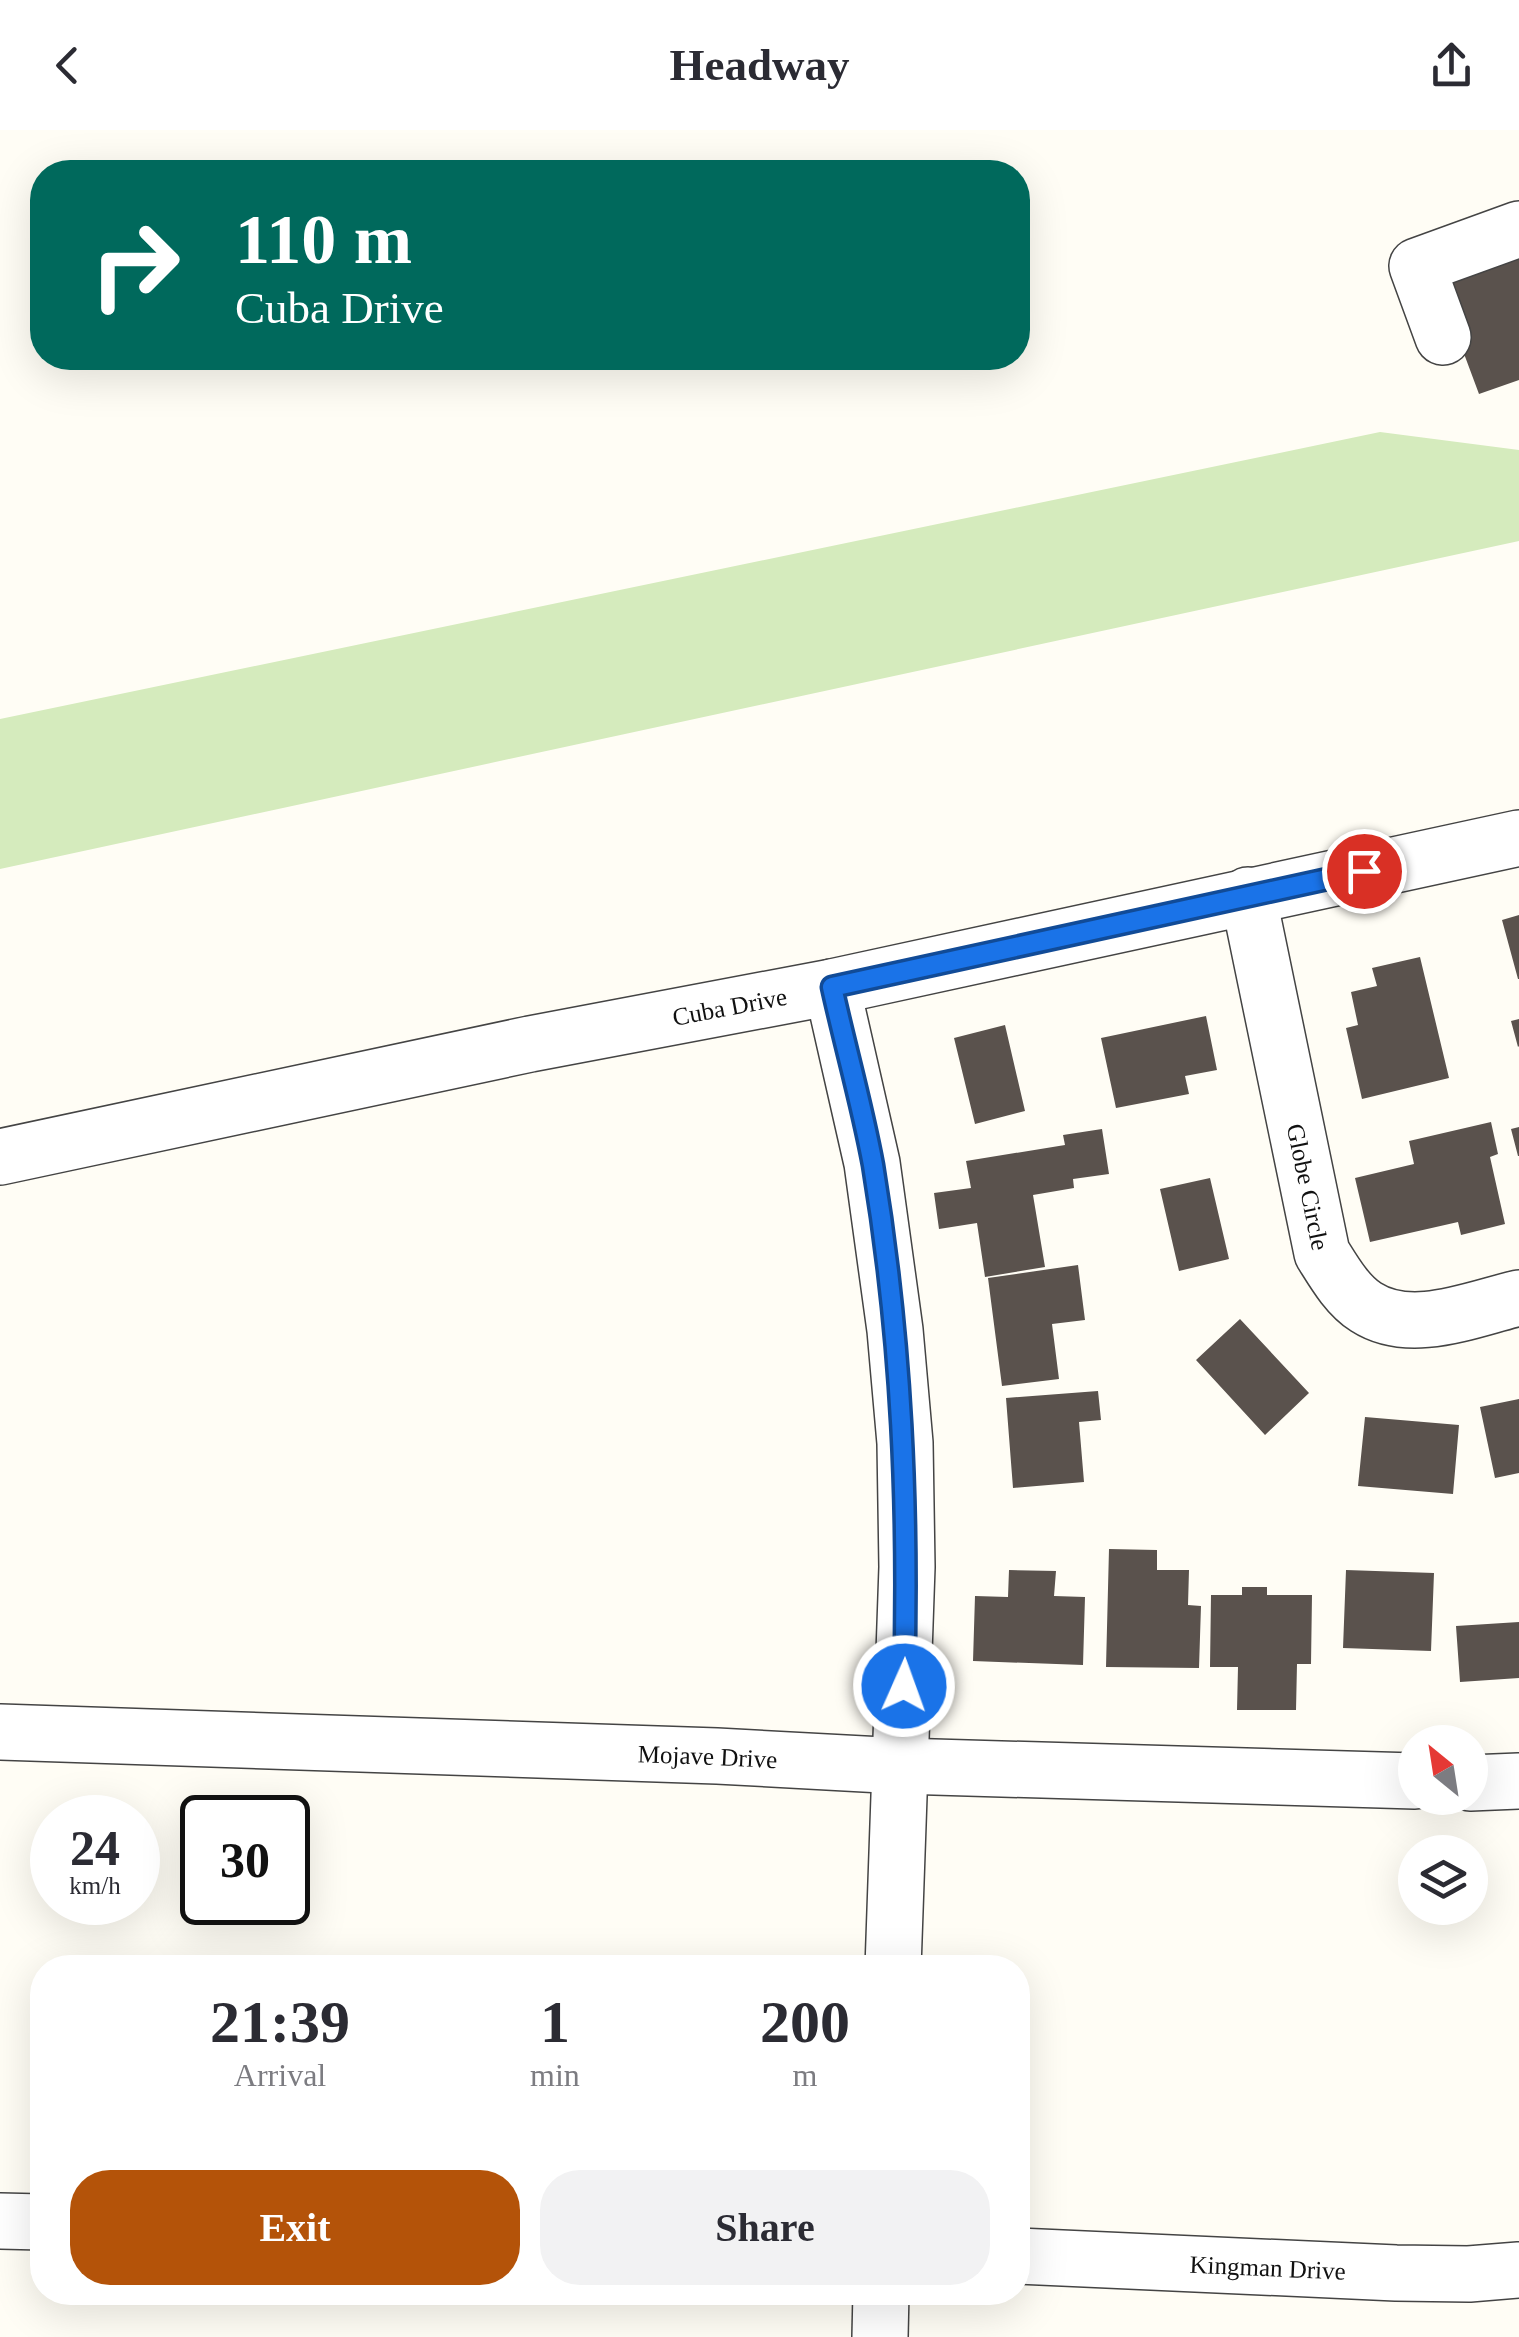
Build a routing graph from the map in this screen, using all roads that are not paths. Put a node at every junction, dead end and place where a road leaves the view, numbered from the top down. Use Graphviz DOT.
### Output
graph roads {
  1 [pos="1519,229"];
  2 [pos="1443,338"];
  3 [pos="1519,838"];
  4 [pos="1248,895"];
  5 [pos="832,987"];
  6 [pos="0,1158"];
  7 [pos="1519,1298"];
  8 [pos="0,1732"];
  9 [pos="901,1766"];
  10 [pos="1398,1781"];
  11 [pos="1519,1781"];
  12 [pos="1488,1782"];
  13 [pos="894,1955"];
  14 [pos="0,2221"];
  15 [pos="30,2222"];
  16 [pos="1030,2257"];
  17 [pos="1519,2270"];
  18 [pos="881,2305"];
  19 [pos="880,2337"];
  1 -- 2 [label="street"];
  3 -- 4 [label="street, Cuba Drive"];
  4 -- 5 [label="street, Cuba Drive"];
  4 -- 7 [label="street, Globe Circle"];
  5 -- 6 [label="street, Cuba Drive"];
  5 -- 9 [label="street"];
  8 -- 9 [label="street, Mojave Drive"];
  9 -- 10 [label="street, Mojave Drive"];
  9 -- 13 [label="street"];
  11 -- 12 [label="street"];
  14 -- 15 [label="street"];
  16 -- 17 [label="street, Kingman Drive"];
  18 -- 19 [label="street"];
}
